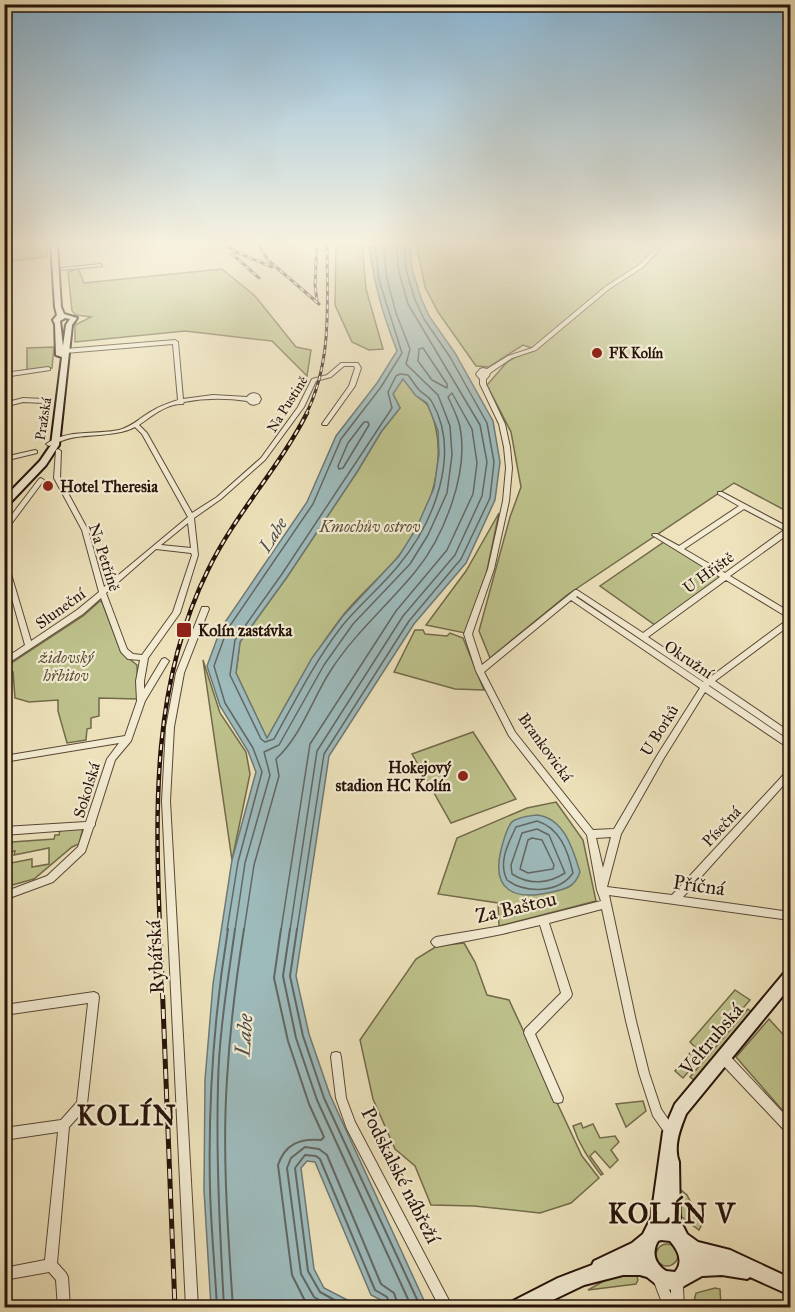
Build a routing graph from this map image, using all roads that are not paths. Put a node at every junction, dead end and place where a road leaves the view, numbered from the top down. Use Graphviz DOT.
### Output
graph roads {
  1 [pos="58,304"];
  2 [pos="65,304"];
  3 [pos="588,304"];
  4 [pos="71,319"];
  5 [pos="58,320"];
  6 [pos="185,340"];
  7 [pos="175,342"];
  8 [pos="65,351"];
  9 [pos="48,369"];
  10 [pos="4,375"];
  11 [pos="248,399"];
  12 [pos="44,400"];
  13 [pos="181,402"];
  14 [pos="4,405"];
  15 [pos="325,424"];
  16 [pos="136,425"];
  17 [pos="54,437"];
  18 [pos="58,451"];
  19 [pos="35,452"];
  20 [pos="4,459"];
  21 [pos="30,477"];
  22 [pos="57,478"];
  23 [pos="40,480"];
  24 [pos="720,493"];
  25 [pos="4,496"];
  26 [pos="4,504"];
  27 [pos="744,506"];
  28 [pos="191,517"];
  29 [pos="4,530"];
  30 [pos="790,530"];
  31 [pos="655,535"];
  32 [pos="155,547"];
  33 [pos="680,549"];
  34 [pos="195,551"];
  35 [pos="4,554"];
  36 [pos="6,574"];
  37 [pos="726,577"];
  38 [pos="102,592"];
  39 [pos="574,595"];
  40 [pos="205,609"];
  41 [pos="790,615"];
  42 [pos="790,622"];
  43 [pos="643,637"];
  44 [pos="29,646"];
  45 [pos="144,658"];
  46 [pos="165,661"];
  47 [pos="4,663"];
  48 [pos="480,671"];
  49 [pos="707,684"];
  50 [pos="141,701"];
  51 [pos="790,736"];
  52 [pos="128,739"];
  53 [pos="790,746"];
  54 [pos="4,759"];
  55 [pos="790,773"];
  56 [pos="91,825"];
  57 [pos="4,831"];
  58 [pos="616,833"];
  59 [pos="591,834"];
  60 [pos="602,890"];
  61 [pos="4,896"];
  62 [pos="675,899"];
  63 [pos="605,904"];
  64 [pos="790,916"];
  65 [pos="543,919"];
  66 [pos="436,942"];
  67 [pos="790,977"];
  68 [pos="4,1010"];
  69 [pos="336,1057"];
  70 [pos="723,1057"];
  71 [pos="558,1098"];
  72 [pos="64,1125"];
  73 [pos="790,1128"];
  74 [pos="671,1132"];
  75 [pos="4,1134"];
  76 [pos="650,1236"];
  77 [pos="681,1240"];
  78 [pos="51,1265"];
  79 [pos="654,1273"];
  80 [pos="758,1273"];
  81 [pos="4,1274"];
  82 [pos="587,1274"];
  83 [pos="684,1275"];
  84 [pos="790,1287"];
  85 [pos="64,1308"];
  86 [pos="192,1308"];
  87 [pos="447,1308"];
  88 [pos="517,1308"];
  89 [pos="669,1308"];
  90 [pos="678,1308"];
  1 -- 5 [label="street, Pražská"];
  2 -- 4 [label="street, Pražská"];
  3 -- 48 [label="street, Brankovická"];
  4 -- 5 [label="street"];
  4 -- 8 [label="street, Pražská"];
  5 -- 17 [label="street, Pražská"];
  6 -- 7 [label="street"];
  7 -- 8 [label="street"];
  7 -- 13 [label="street"];
  8 -- 17 [label="street, Pražská"];
  9 -- 10 [label="street"];
  11 -- 13 [label="street"];
  12 -- 14 [label="street"];
  13 -- 16 [label="street"];
  15 -- 28 [label="street, Na Pustině"];
  16 -- 17 [label="street"];
  16 -- 28 [label="street"];
  17 -- 21 [label="street, Pražská"];
  17 -- 25 [label="street, Pražská"];
  18 -- 22 [label="street"];
  19 -- 20 [label="street"];
  21 -- 23 [label="street"];
  21 -- 26 [label="street, Pražská"];
  22 -- 23 [label="street"];
  22 -- 38 [label="street, Na Petříně"];
  23 -- 29 [label="street"];
  24 -- 27 [label="street"];
  27 -- 30 [label="street"];
  27 -- 33 [label="street"];
  28 -- 32 [label="street, Sluneční"];
  28 -- 34 [label="street"];
  30 -- 37 [label="street, U Hřiště"];
  31 -- 33 [label="street"];
  32 -- 34 [label="street"];
  32 -- 38 [label="street, Sluneční"];
  33 -- 37 [label="street"];
  34 -- 45 [label="street"];
  35 -- 36 [label="street"];
  36 -- 44 [label="street"];
  37 -- 41 [label="street"];
  37 -- 43 [label="street, U Hřiště"];
  38 -- 44 [label="street, Sluneční"];
  38 -- 45 [label="street, Na Petříně"];
  39 -- 43 [label="street, Okružní"];
  39 -- 48 [label="street"];
  39 -- 49 [label="street, Okružní"];
  40 -- 86 [label="street, Rybářská"];
  42 -- 49 [label="street, U Borků"];
  43 -- 49 [label="street, Okružní"];
  44 -- 47 [label="street, Sluneční"];
  45 -- 50 [label="street"];
  46 -- 50 [label="street, Sokolská"];
  48 -- 59 [label="street, Brankovická"];
  49 -- 51 [label="street, Okružní"];
  49 -- 53 [label="street, Okružní"];
  49 -- 58 [label="street, U Borků"];
  50 -- 52 [label="street, Sokolská"];
  52 -- 54 [label="street"];
  52 -- 56 [label="street, Sokolská"];
  55 -- 62 [label="street, Písečná"];
  56 -- 57 [label="street"];
  56 -- 61 [label="street, Sokolská"];
  58 -- 59 [label="street"];
  58 -- 60 [label="street, U Borků"];
  59 -- 60 [label="street, Brankovická"];
  60 -- 62 [label="street, Příčná"];
  60 -- 63 [label="street, Brankovická"];
  62 -- 64 [label="street, Příčná"];
  63 -- 65 [label="street, Za Baštou"];
  63 -- 74 [label="street, Brankovická"];
  65 -- 66 [label="street, Za Baštou"];
  65 -- 71 [label="street"];
  67 -- 70 [label="street, Veltrubská"];
  68 -- 72 [label="street"];
  69 -- 87 [label="street, Podskalské nábřeží"];
  70 -- 73 [label="street"];
  70 -- 74 [label="street, Veltrubská"];
  72 -- 75 [label="street"];
  72 -- 78 [label="street"];
  74 -- 76 [label="street"];
  74 -- 77 [label="street"];
  76 -- 77 [label="street"];
  76 -- 79 [label="street"];
  76 -- 82 [label="street"];
  77 -- 80 [label="street"];
  77 -- 83 [label="street"];
  78 -- 81 [label="street"];
  78 -- 85 [label="street"];
  79 -- 82 [label="street"];
  79 -- 83 [label="street"];
  79 -- 89 [label="street"];
  80 -- 83 [label="street"];
  80 -- 84 [label="street"];
  82 -- 88 [label="street"];
  83 -- 90 [label="street"];
}
